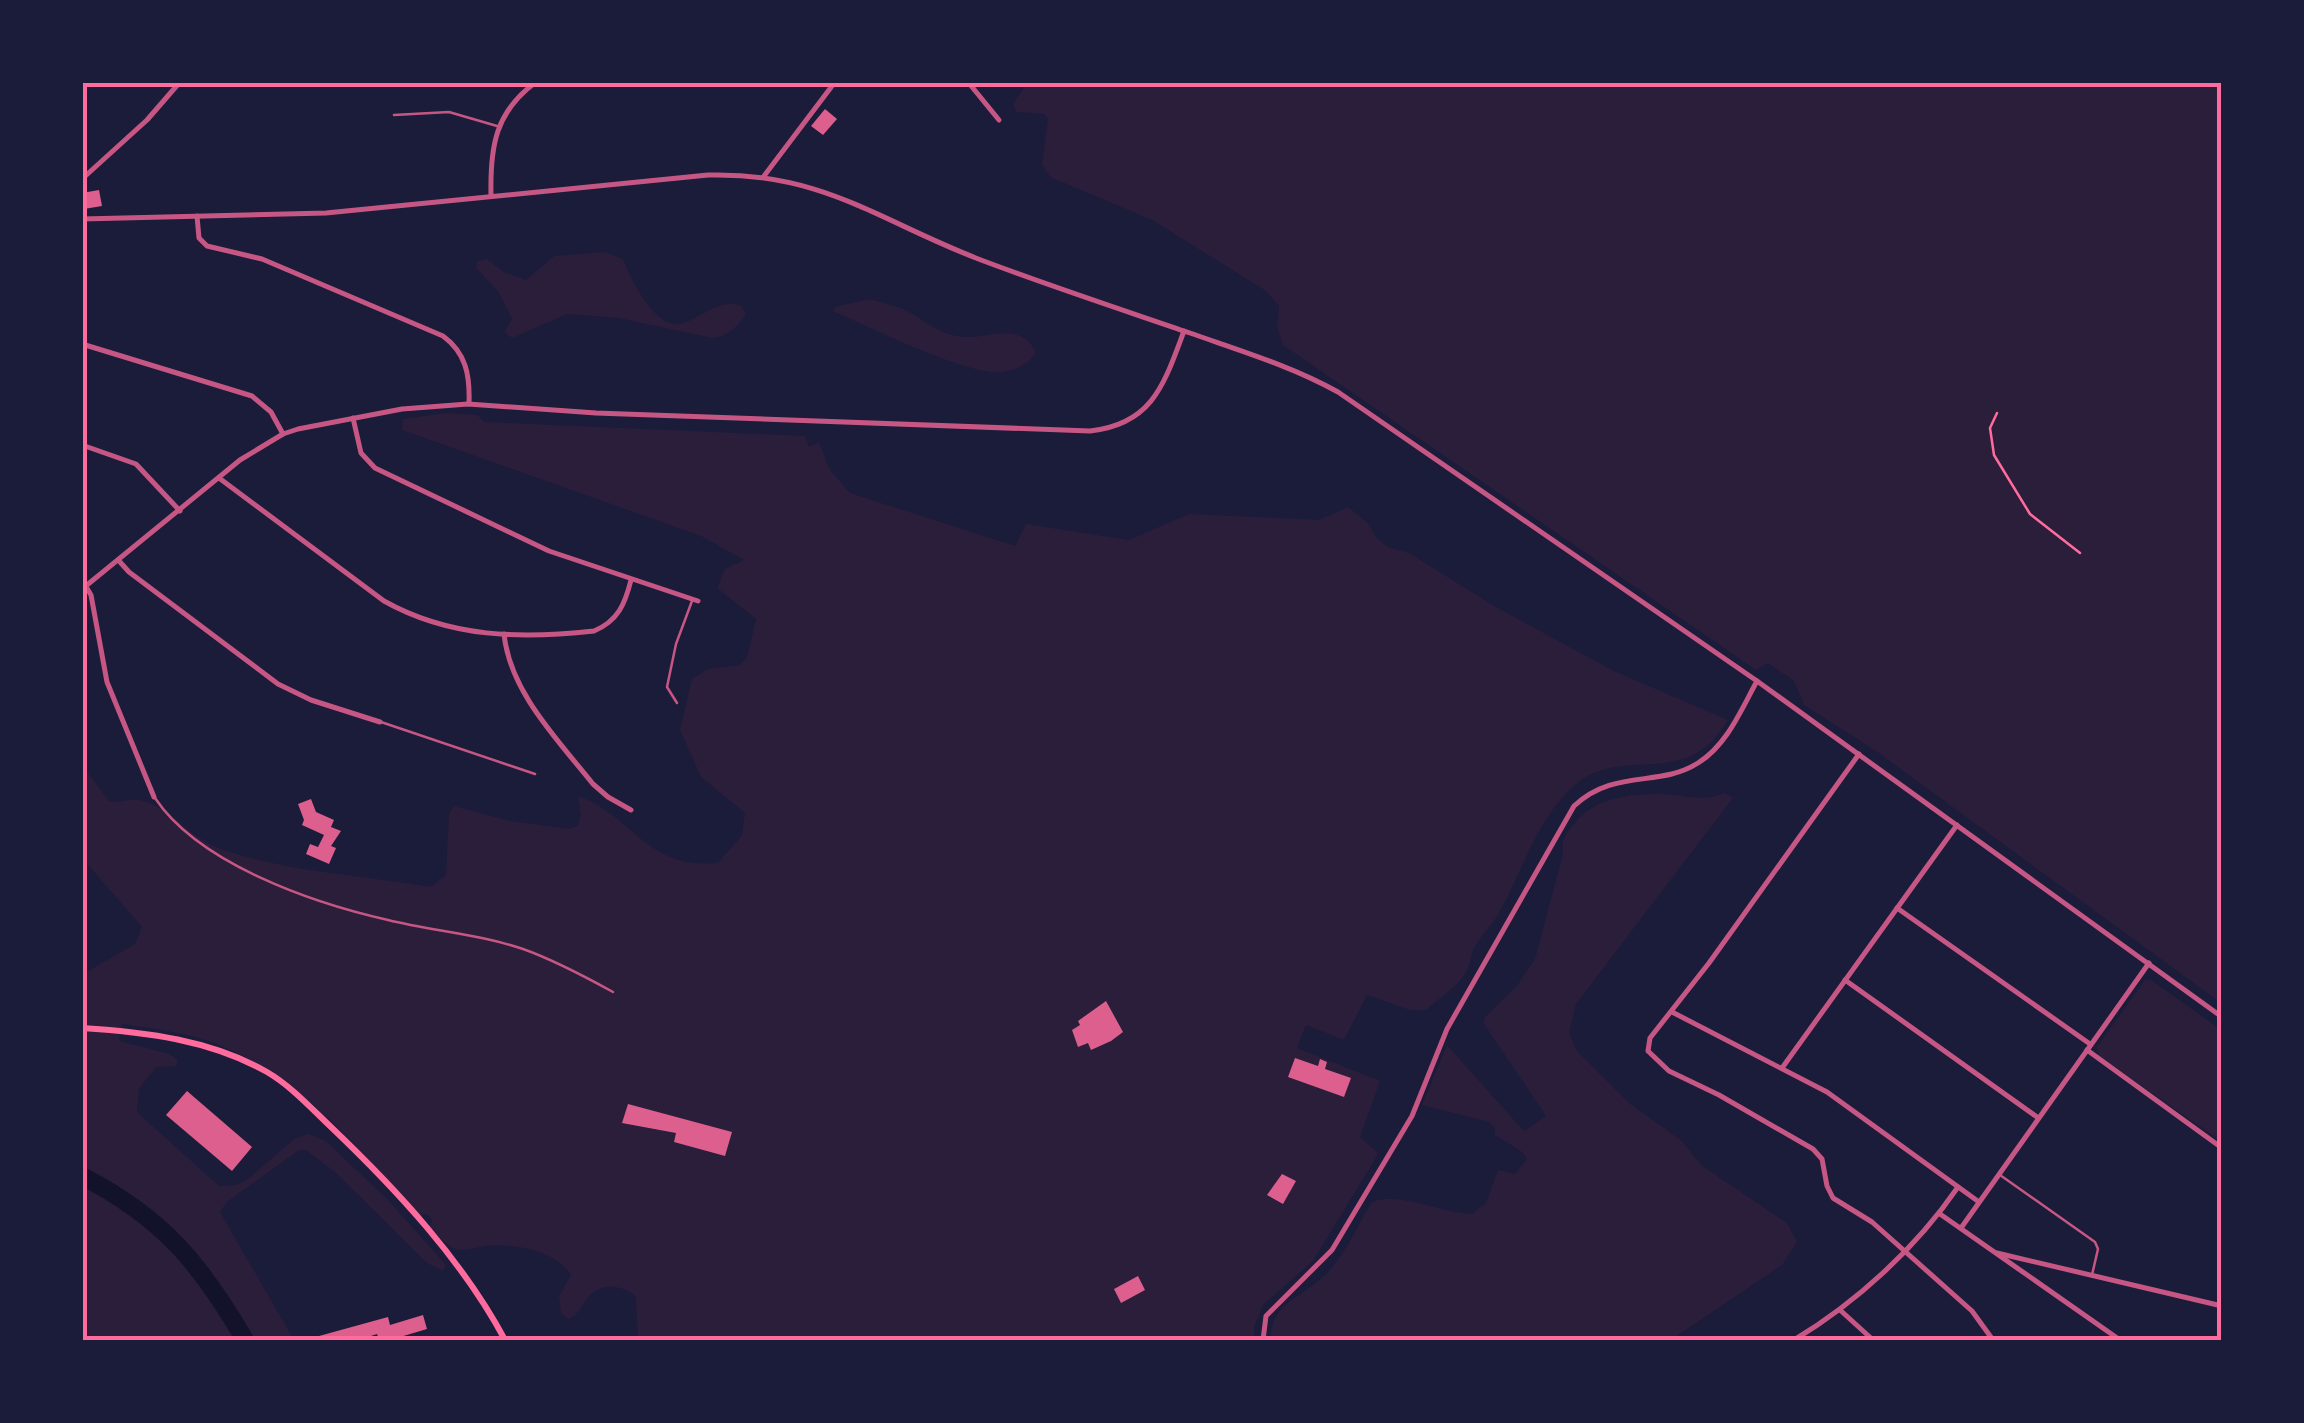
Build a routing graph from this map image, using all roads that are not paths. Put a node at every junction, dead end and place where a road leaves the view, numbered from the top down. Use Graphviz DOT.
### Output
graph roads {
  1 [pos="180,82"];
  2 [pos="536,82"];
  3 [pos="835,82"];
  4 [pos="968,82"];
  5 [pos="526,85"];
  6 [pos="394,115"];
  7 [pos="999,120"];
  8 [pos="497,126"];
  9 [pos="764,176"];
  10 [pos="82,180"];
  11 [pos="491,195"];
  12 [pos="197,216"];
  13 [pos="82,219"];
  14 [pos="1184,331"];
  15 [pos="82,344"];
  16 [pos="468,404"];
  17 [pos="353,418"];
  18 [pos="283,434"];
  19 [pos="82,446"];
  20 [pos="219,478"];
  21 [pos="180,512"];
  22 [pos="120,562"];
  23 [pos="631,580"];
  24 [pos="85,583"];
  25 [pos="695,600"];
  26 [pos="504,634"];
  27 [pos="1757,681"];
  28 [pos="677,703"];
  29 [pos="380,722"];
  30 [pos="1859,754"];
  31 [pos="536,774"];
  32 [pos="154,797"];
  33 [pos="631,810"];
  34 [pos="1957,825"];
  35 [pos="1897,908"];
  36 [pos="2149,963"];
  37 [pos="1846,980"];
  38 [pos="613,992"];
  39 [pos="1672,1012"];
  40 [pos="2222,1017"];
  41 [pos="82,1028"];
  42 [pos="2088,1047"];
  43 [pos="1782,1068"];
  44 [pos="2038,1117"];
  45 [pos="2222,1148"];
  46 [pos="1998,1174"];
  47 [pos="1958,1187"];
  48 [pos="1979,1202"];
  49 [pos="1940,1214"];
  50 [pos="1961,1228"];
  51 [pos="1904,1251"];
  52 [pos="1997,1253"];
  53 [pos="2092,1276"];
  54 [pos="2222,1306"];
  55 [pos="1840,1310"];
  56 [pos="505,1340"];
  57 [pos="1263,1340"];
  58 [pos="1794,1340"];
  59 [pos="1873,1340"];
  60 [pos="1994,1340"];
  61 [pos="2120,1340"];
  1 -- 10 [label="street"];
  2 -- 5 [label="street"];
  3 -- 9 [label="street"];
  4 -- 7 [label="street"];
  5 -- 8 [label="street"];
  6 -- 8 [label="lane"];
  8 -- 11 [label="street"];
  9 -- 11 [label="street"];
  9 -- 14 [label="street"];
  11 -- 12 [label="street"];
  12 -- 13 [label="street"];
  12 -- 16 [label="street"];
  14 -- 16 [label="street"];
  14 -- 27 [label="street"];
  15 -- 18 [label="street"];
  16 -- 17 [label="street"];
  17 -- 18 [label="street"];
  17 -- 23 [label="street"];
  18 -- 20 [label="street"];
  19 -- 21 [label="street"];
  20 -- 21 [label="street"];
  20 -- 26 [label="street"];
  21 -- 22 [label="street"];
  22 -- 24 [label="street"];
  22 -- 29 [label="street"];
  23 -- 25 [label="street"];
  23 -- 26 [label="street"];
  24 -- 32 [label="street"];
  25 -- 28 [label="lane"];
  26 -- 33 [label="street"];
  27 -- 30 [label="street"];
  27 -- 57 [label="street"];
  29 -- 31 [label="lane"];
  30 -- 34 [label="street"];
  30 -- 39 [label="street"];
  32 -- 38 [label="lane"];
  34 -- 35 [label="street"];
  34 -- 36 [label="street"];
  35 -- 37 [label="street"];
  35 -- 42 [label="street"];
  36 -- 40 [label="street"];
  36 -- 42 [label="street"];
  37 -- 43 [label="street"];
  37 -- 44 [label="street"];
  39 -- 43 [label="street"];
  39 -- 51 [label="street"];
  41 -- 56 [label="main road"];
  42 -- 44 [label="street"];
  42 -- 45 [label="street"];
  43 -- 47 [label="street"];
  44 -- 46 [label="street"];
  46 -- 48 [label="street"];
  46 -- 53 [label="lane"];
  47 -- 48 [label="street"];
  47 -- 49 [label="street"];
  48 -- 50 [label="street"];
  49 -- 50 [label="street"];
  49 -- 51 [label="street"];
  50 -- 52 [label="street"];
  51 -- 55 [label="street"];
  51 -- 60 [label="street"];
  52 -- 53 [label="street"];
  52 -- 61 [label="street"];
  53 -- 54 [label="street"];
  55 -- 58 [label="street"];
  55 -- 59 [label="street"];
}
